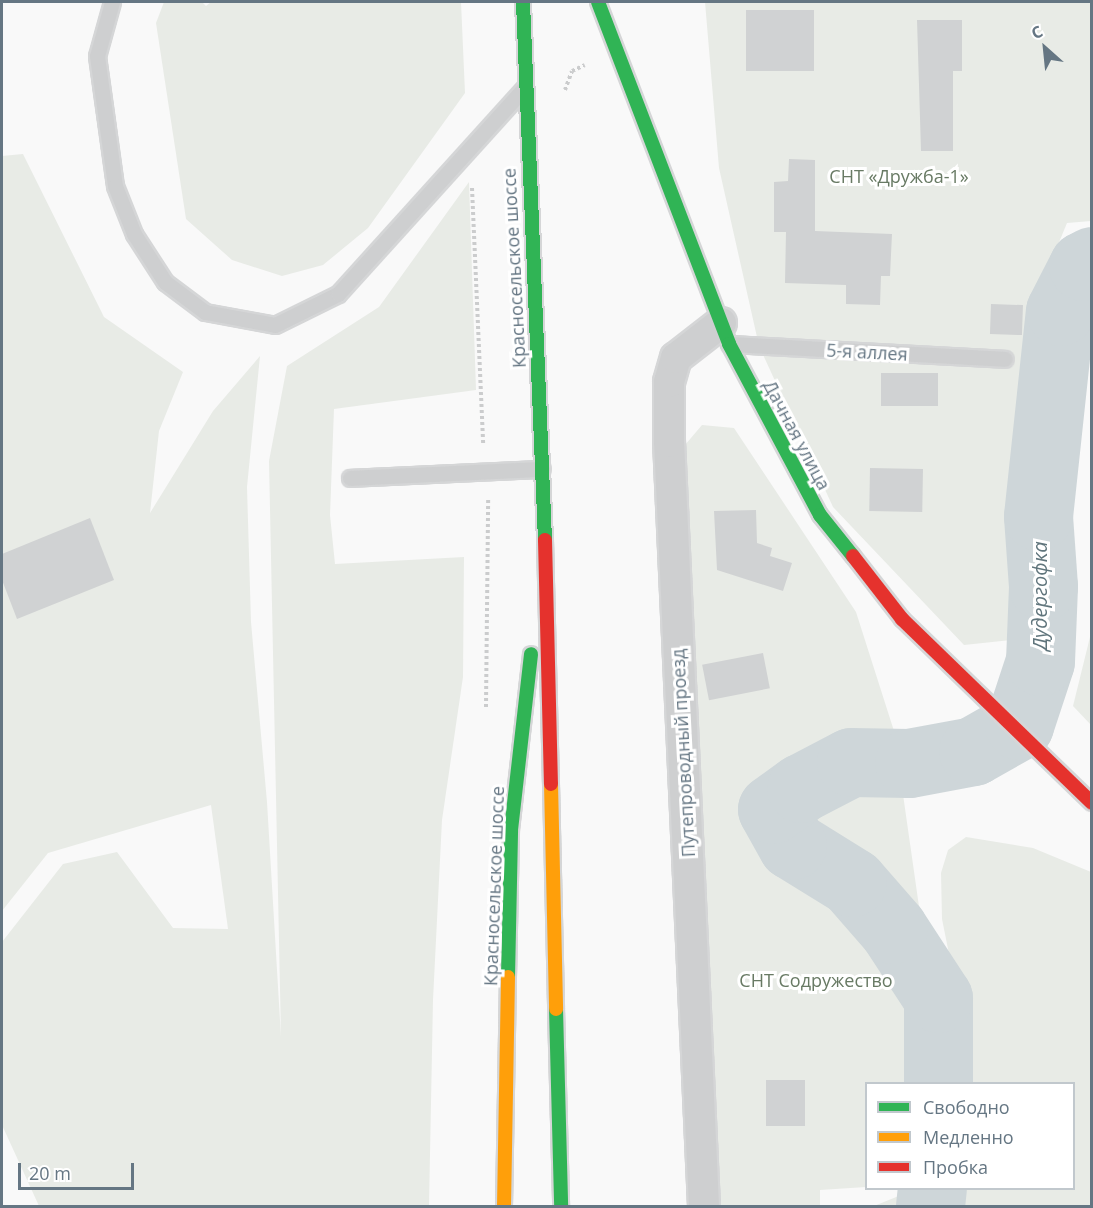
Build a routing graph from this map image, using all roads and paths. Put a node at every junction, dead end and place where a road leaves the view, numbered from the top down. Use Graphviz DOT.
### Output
graph roads {
  1 [pos="112,2"];
  2 [pos="524,2"];
  3 [pos="598,2"];
  4 [pos="526,85"];
  5 [pos="470,148"];
  6 [pos="725,334"];
  7 [pos="1005,359"];
  8 [pos="542,469"];
  9 [pos="488,472"];
  10 [pos="350,478"];
  11 [pos="545,533"];
  12 [pos="486,720"];
  13 [pos="1092,803"];
  14 [pos="504,1206"];
  15 [pos="561,1206"];
  16 [pos="704,1206"];
  1 -- 5 [label="lane"];
  2 -- 4 [label="main road, Красносельское шоссе"];
  3 -- 6 [label="main road, Дачная улица"];
  4 -- 5 [label="lane"];
  4 -- 8 [label="main road, Красносельское шоссе"];
  5 -- 9 [label="path"];
  6 -- 7 [label="lane, 5-я аллея"];
  6 -- 13 [label="main road, Дачная улица"];
  6 -- 16 [label="street, Путепроводный проезд"];
  8 -- 9 [label="lane"];
  8 -- 11 [label="main road, Красносельское шоссе"];
  9 -- 10 [label="lane"];
  9 -- 12 [label="path"];
  11 -- 14 [label="main road, Красносельское шоссе"];
  11 -- 15 [label="main road, Красносельское шоссе"];
}
